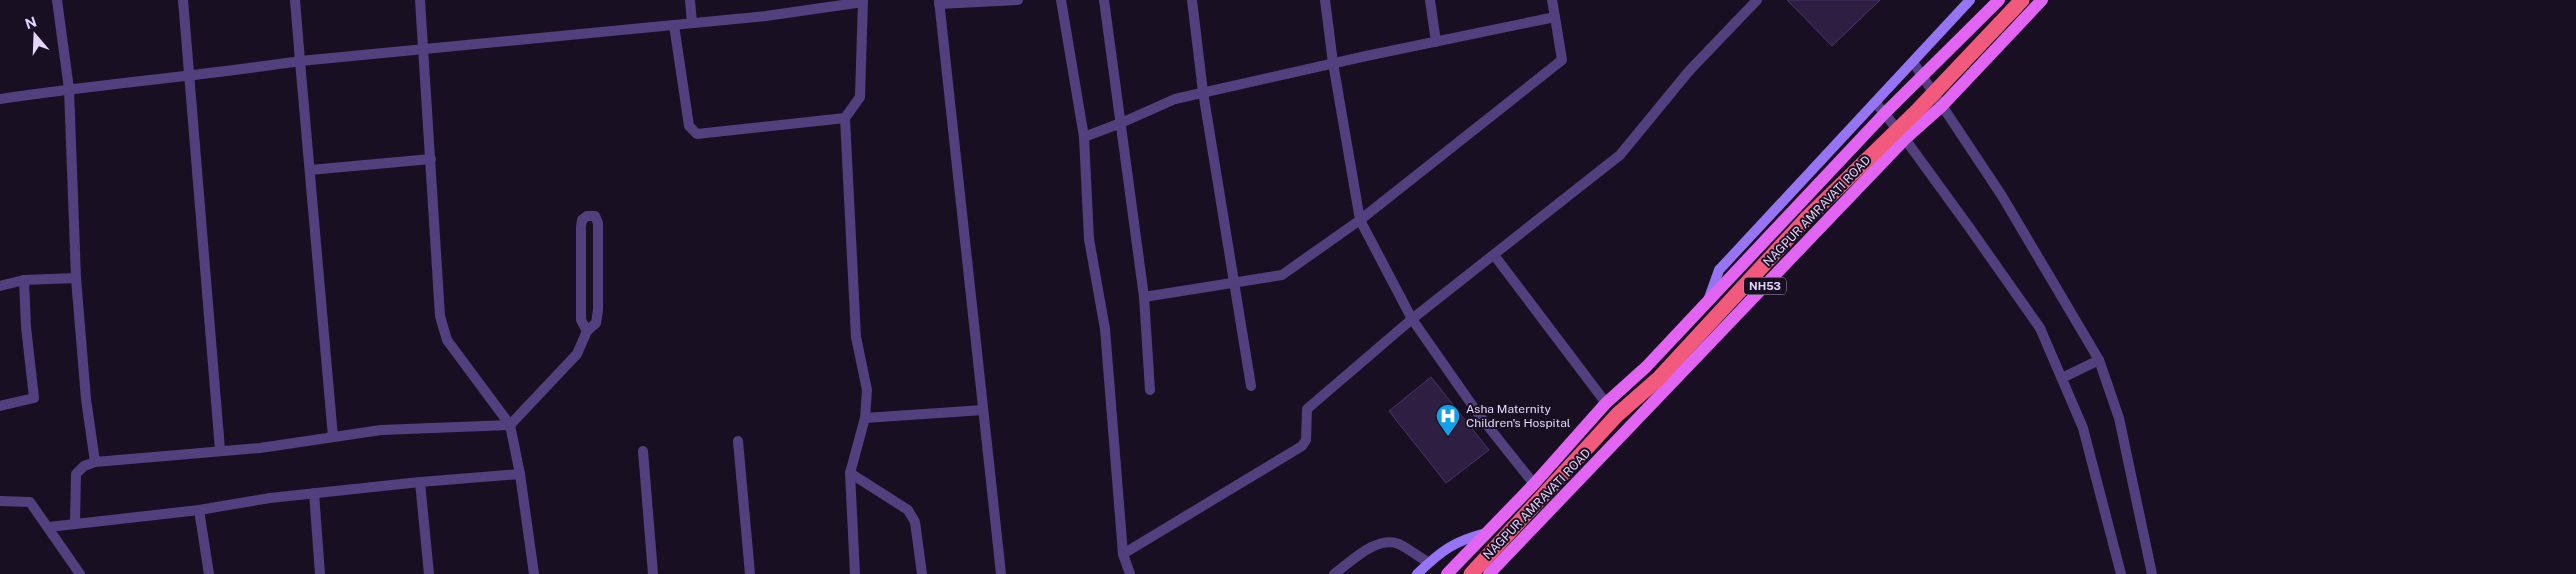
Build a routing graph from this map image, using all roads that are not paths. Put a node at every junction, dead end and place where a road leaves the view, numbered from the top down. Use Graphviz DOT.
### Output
graph roads {
  1 [pos="57,0"];
  2 [pos="183,0"];
  3 [pos="295,0"];
  4 [pos="420,0"];
  5 [pos="690,0"];
  6 [pos="1018,0"];
  7 [pos="1061,0"];
  8 [pos="1104,0"];
  9 [pos="1192,0"];
  10 [pos="1325,0"];
  11 [pos="1430,0"];
  12 [pos="1552,0"];
  13 [pos="1757,0"];
  14 [pos="1970,0"];
  15 [pos="1999,0"];
  16 [pos="2022,0"];
  17 [pos="2042,0"];
  18 [pos="863,1"];
  19 [pos="939,2"];
  20 [pos="1555,17"];
  21 [pos="692,23"];
  22 [pos="674,25"];
  23 [pos="1436,42"];
  24 [pos="425,48"];
  25 [pos="300,61"];
  26 [pos="1913,62"];
  27 [pos="1333,63"];
  28 [pos="191,77"];
  29 [pos="1923,78"];
  30 [pos="69,89"];
  31 [pos="1203,92"];
  32 [pos="0,99"];
  33 [pos="1875,102"];
  34 [pos="1942,106"];
  35 [pos="1885,113"];
  36 [pos="845,118"];
  37 [pos="1121,124"];
  38 [pos="1084,137"];
  39 [pos="1905,139"];
  40 [pos="431,159"];
  41 [pos="310,170"];
  42 [pos="1360,220"];
  43 [pos="1494,255"];
  44 [pos="76,278"];
  45 [pos="24,280"];
  46 [pos="1234,282"];
  47 [pos="0,286"];
  48 [pos="1144,297"];
  49 [pos="1709,299"];
  50 [pos="1412,319"];
  51 [pos="587,331"];
  52 [pos="2099,360"];
  53 [pos="2062,378"];
  54 [pos="1251,386"];
  55 [pos="1150,390"];
  56 [pos="1606,403"];
  57 [pos="0,406"];
  58 [pos="983,410"];
  59 [pos="865,418"];
  60 [pos="510,425"];
  61 [pos="333,437"];
  62 [pos="738,441"];
  63 [pos="220,450"];
  64 [pos="644,451"];
  65 [pos="95,462"];
  66 [pos="850,473"];
  67 [pos="520,474"];
  68 [pos="420,482"];
  69 [pos="1534,484"];
  70 [pos="314,493"];
  71 [pos="0,501"];
  72 [pos="199,510"];
  73 [pos="75,523"];
  74 [pos="49,527"];
  75 [pos="1486,534"];
  76 [pos="1123,554"];
  77 [pos="1429,563"];
  78 [pos="80,574"];
  79 [pos="209,574"];
  80 [pos="320,574"];
  81 [pos="429,574"];
  82 [pos="534,574"];
  83 [pos="653,574"];
  84 [pos="750,574"];
  85 [pos="855,574"];
  86 [pos="922,574"];
  87 [pos="1001,574"];
  88 [pos="1130,574"];
  89 [pos="1334,574"];
  90 [pos="1417,574"];
  91 [pos="1447,574"];
  92 [pos="1471,574"];
  93 [pos="1489,574"];
  94 [pos="2120,574"];
  95 [pos="2152,574"];
  1 -- 30 [label="street"];
  2 -- 28 [label="street"];
  3 -- 25 [label="street"];
  4 -- 24 [label="street"];
  5 -- 21 [label="street"];
  6 -- 19 [label="street"];
  7 -- 38 [label="street"];
  8 -- 37 [label="street"];
  9 -- 31 [label="street"];
  10 -- 27 [label="street"];
  11 -- 23 [label="street"];
  12 -- 20 [label="street"];
  13 -- 43 [label="street"];
  14 -- 26 [label="street"];
  15 -- 29 [label="main road, NAGPUR AMRAVATI ROAD / NH53"];
  16 -- 92 [label="highway, bridge"];
  17 -- 34 [label="main road, NAGPUR AMRAVATI ROAD / NH53"];
  18 -- 21 [label="street"];
  18 -- 36 [label="street"];
  19 -- 58 [label="street"];
  20 -- 23 [label="street"];
  20 -- 42 [label="street"];
  21 -- 22 [label="street"];
  22 -- 24 [label="street"];
  22 -- 36 [label="street"];
  23 -- 27 [label="street"];
  24 -- 25 [label="street"];
  24 -- 40 [label="street"];
  25 -- 28 [label="street"];
  25 -- 41 [label="street"];
  26 -- 29 [label="street"];
  26 -- 33 [label="street"];
  27 -- 31 [label="street"];
  27 -- 42 [label="street"];
  28 -- 30 [label="street"];
  28 -- 63 [label="street"];
  29 -- 34 [label="street"];
  29 -- 35 [label="main road, NAGPUR AMRAVATI ROAD / NH53"];
  30 -- 32 [label="street"];
  30 -- 44 [label="street"];
  31 -- 37 [label="street"];
  31 -- 46 [label="street"];
  33 -- 35 [label="street"];
  33 -- 49 [label="street"];
  34 -- 39 [label="main road, NAGPUR AMRAVATI ROAD / NH53"];
  34 -- 52 [label="street"];
  35 -- 39 [label="street"];
  35 -- 49 [label="main road, NAGPUR AMRAVATI ROAD / NH53"];
  36 -- 59 [label="street"];
  37 -- 38 [label="street"];
  37 -- 48 [label="street"];
  38 -- 76 [label="street"];
  39 -- 53 [label="street"];
  39 -- 93 [label="main road, NAGPUR AMRAVATI ROAD / NH53"];
  40 -- 41 [label="street"];
  40 -- 60 [label="street"];
  41 -- 61 [label="street"];
  42 -- 46 [label="street"];
  42 -- 50 [label="street"];
  43 -- 50 [label="street"];
  43 -- 56 [label="street"];
  44 -- 45 [label="street"];
  44 -- 65 [label="street"];
  45 -- 47 [label="street"];
  45 -- 57 [label="street"];
  46 -- 48 [label="street"];
  46 -- 54 [label="street"];
  48 -- 55 [label="street"];
  49 -- 56 [label="main road, NAGPUR AMRAVATI ROAD / NH53"];
  50 -- 69 [label="street"];
  50 -- 76 [label="street"];
  51 -- 51 [label="street"];
  51 -- 60 [label="street"];
  52 -- 53 [label="street"];
  52 -- 95 [label="street"];
  53 -- 94 [label="street"];
  56 -- 69 [label="main road, NAGPUR AMRAVATI ROAD / NH53"];
  58 -- 59 [label="street"];
  58 -- 87 [label="street"];
  59 -- 66 [label="street"];
  60 -- 61 [label="street"];
  60 -- 67 [label="street"];
  61 -- 63 [label="street"];
  62 -- 84 [label="street"];
  63 -- 65 [label="street"];
  64 -- 83 [label="street"];
  65 -- 73 [label="street"];
  66 -- 85 [label="street"];
  66 -- 86 [label="street"];
  67 -- 68 [label="street"];
  67 -- 82 [label="street"];
  68 -- 70 [label="street"];
  68 -- 81 [label="street"];
  69 -- 75 [label="main road, NAGPUR AMRAVATI ROAD / NH53"];
  70 -- 72 [label="street"];
  70 -- 80 [label="street"];
  71 -- 74 [label="street"];
  72 -- 73 [label="street"];
  72 -- 79 [label="street"];
  73 -- 74 [label="street"];
  74 -- 78 [label="street"];
  75 -- 77 [label="street"];
  75 -- 91 [label="main road, NAGPUR AMRAVATI ROAD / NH53"];
  76 -- 88 [label="street"];
  77 -- 89 [label="street"];
  77 -- 90 [label="street"];
}
